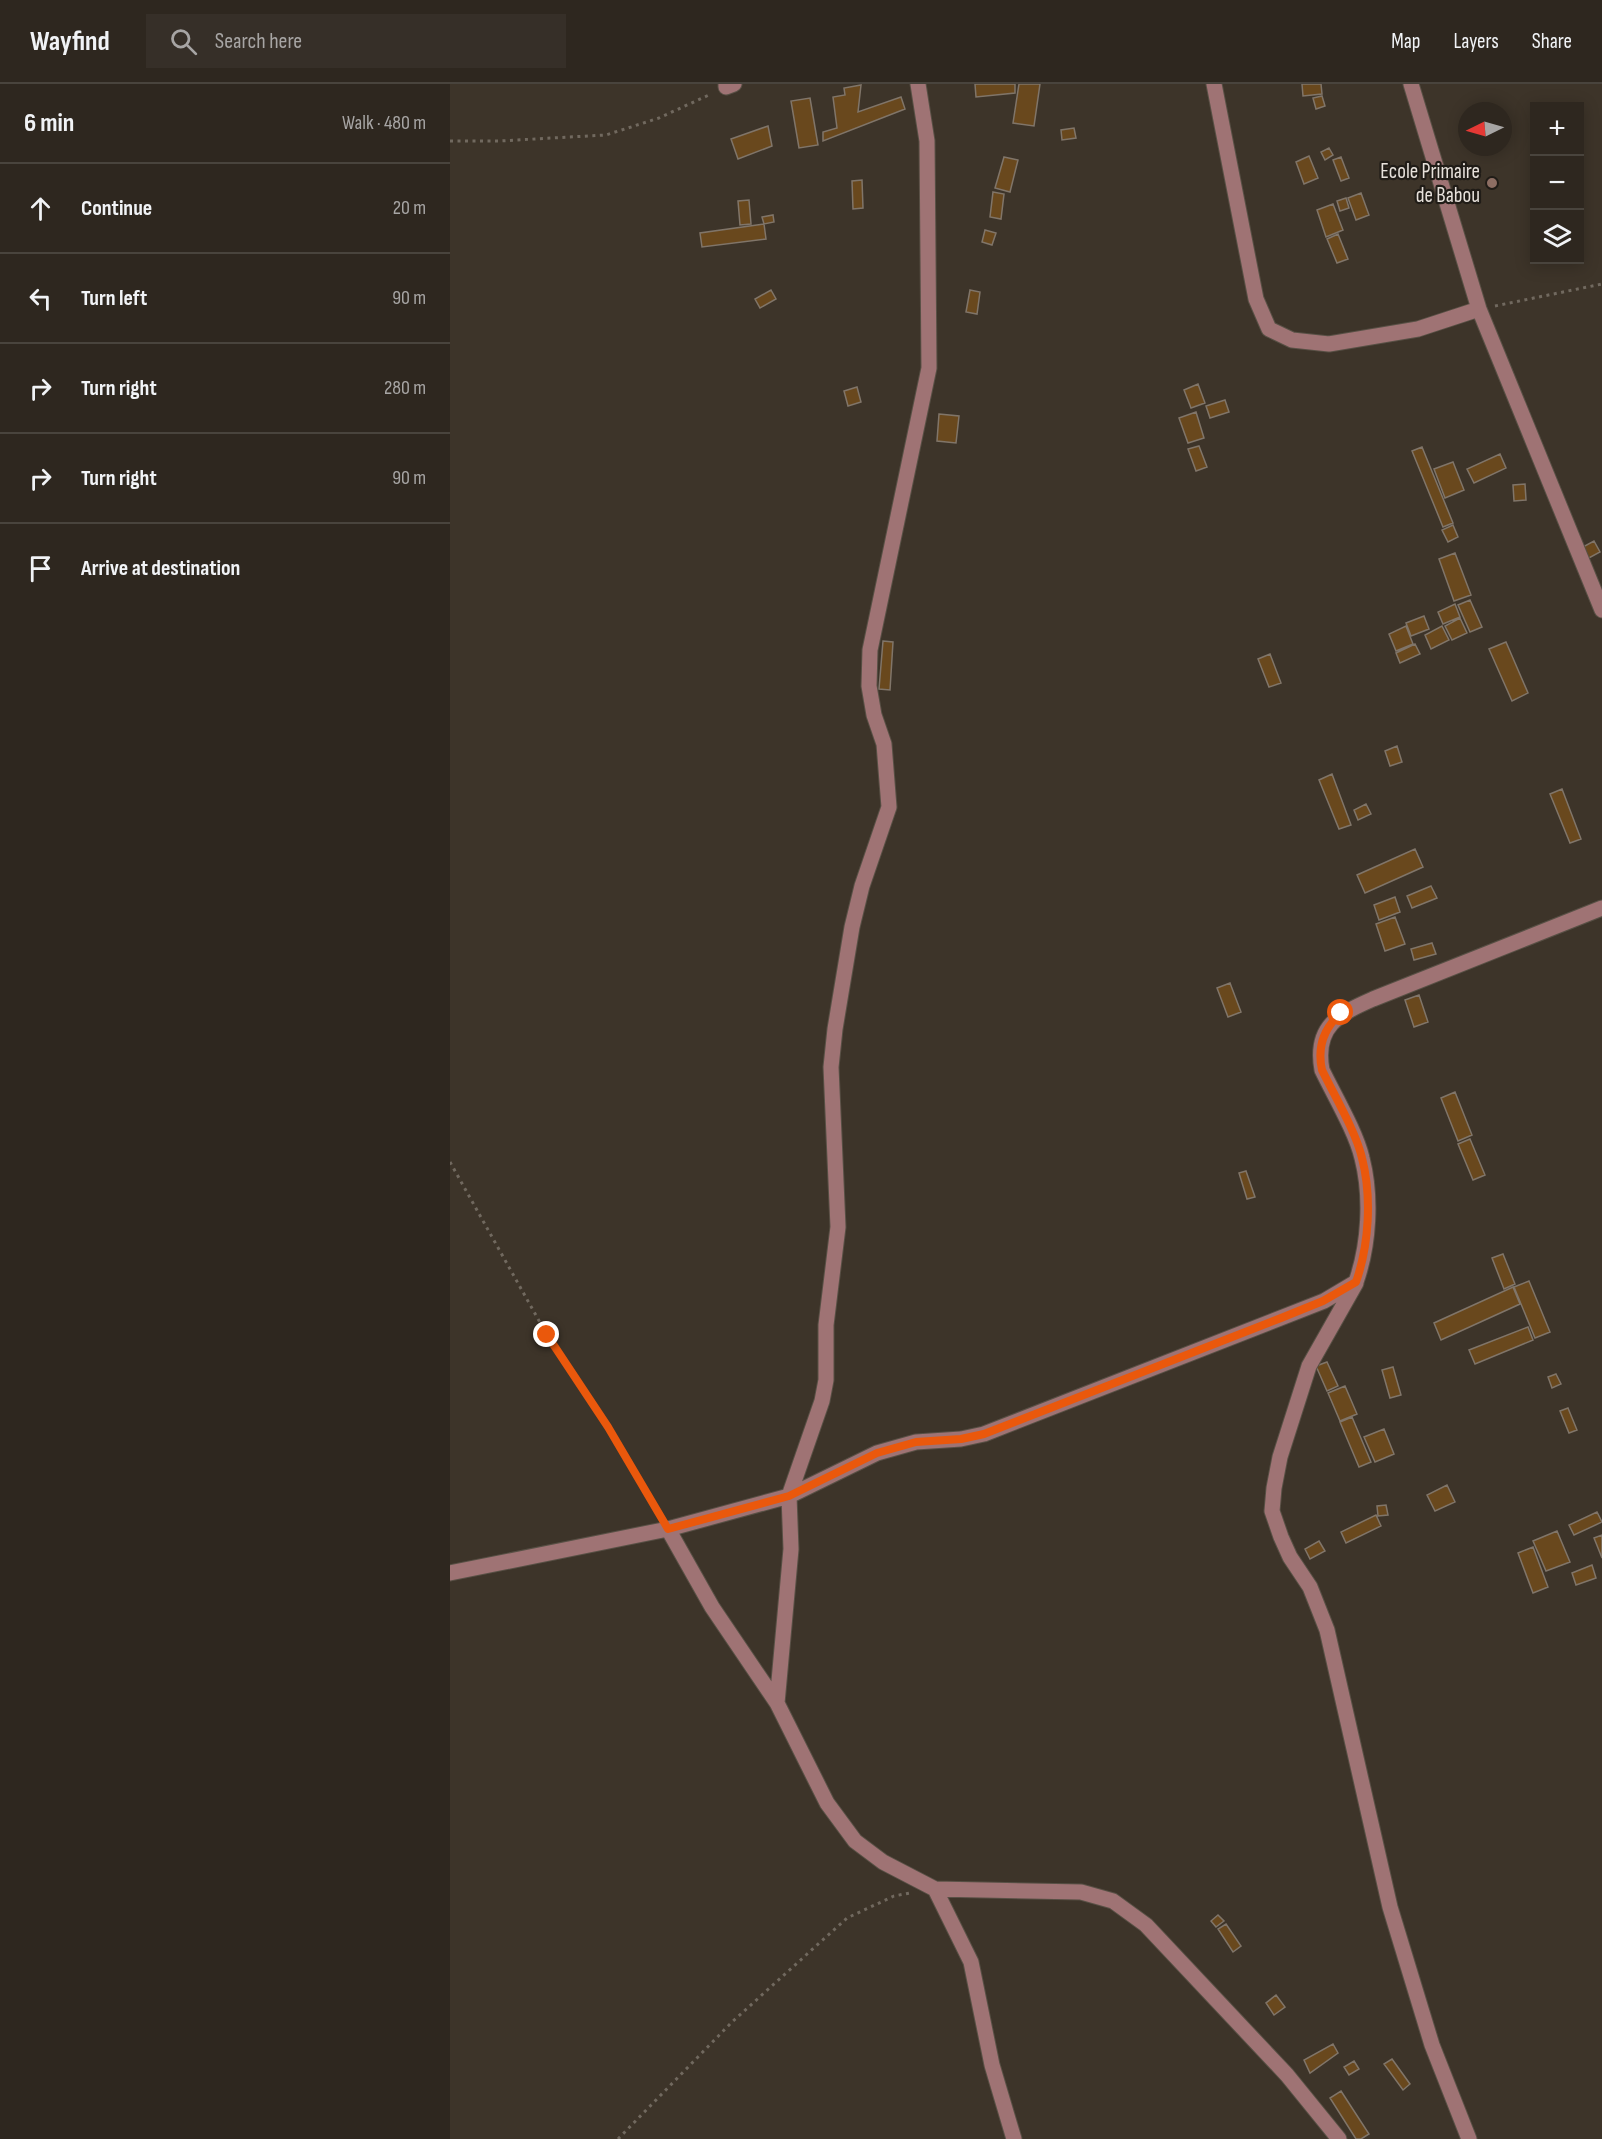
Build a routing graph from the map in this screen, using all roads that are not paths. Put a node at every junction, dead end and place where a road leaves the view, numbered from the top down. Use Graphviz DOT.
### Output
graph roads {
  1 [pos="918,84"];
  2 [pos="1214,84"];
  3 [pos="1412,84"];
  4 [pos="1479,309"];
  5 [pos="1602,610"];
  6 [pos="1602,908"];
  7 [pos="1356,1282"];
  8 [pos="789,1496"];
  9 [pos="668,1529"];
  10 [pos="450,1573"];
  11 [pos="777,1703"];
  12 [pos="935,1889"];
  13 [pos="1014,2139"];
  14 [pos="1339,2139"];
  15 [pos="1469,2139"];
  1 -- 8 [label="street"];
  2 -- 4 [label="street"];
  3 -- 4 [label="street"];
  4 -- 5 [label="street"];
  6 -- 7 [label="street"];
  7 -- 8 [label="street"];
  7 -- 15 [label="street"];
  8 -- 9 [label="street"];
  8 -- 11 [label="street"];
  9 -- 10 [label="street"];
  9 -- 11 [label="street"];
  11 -- 12 [label="street"];
  12 -- 13 [label="street"];
  12 -- 14 [label="street"];
}
